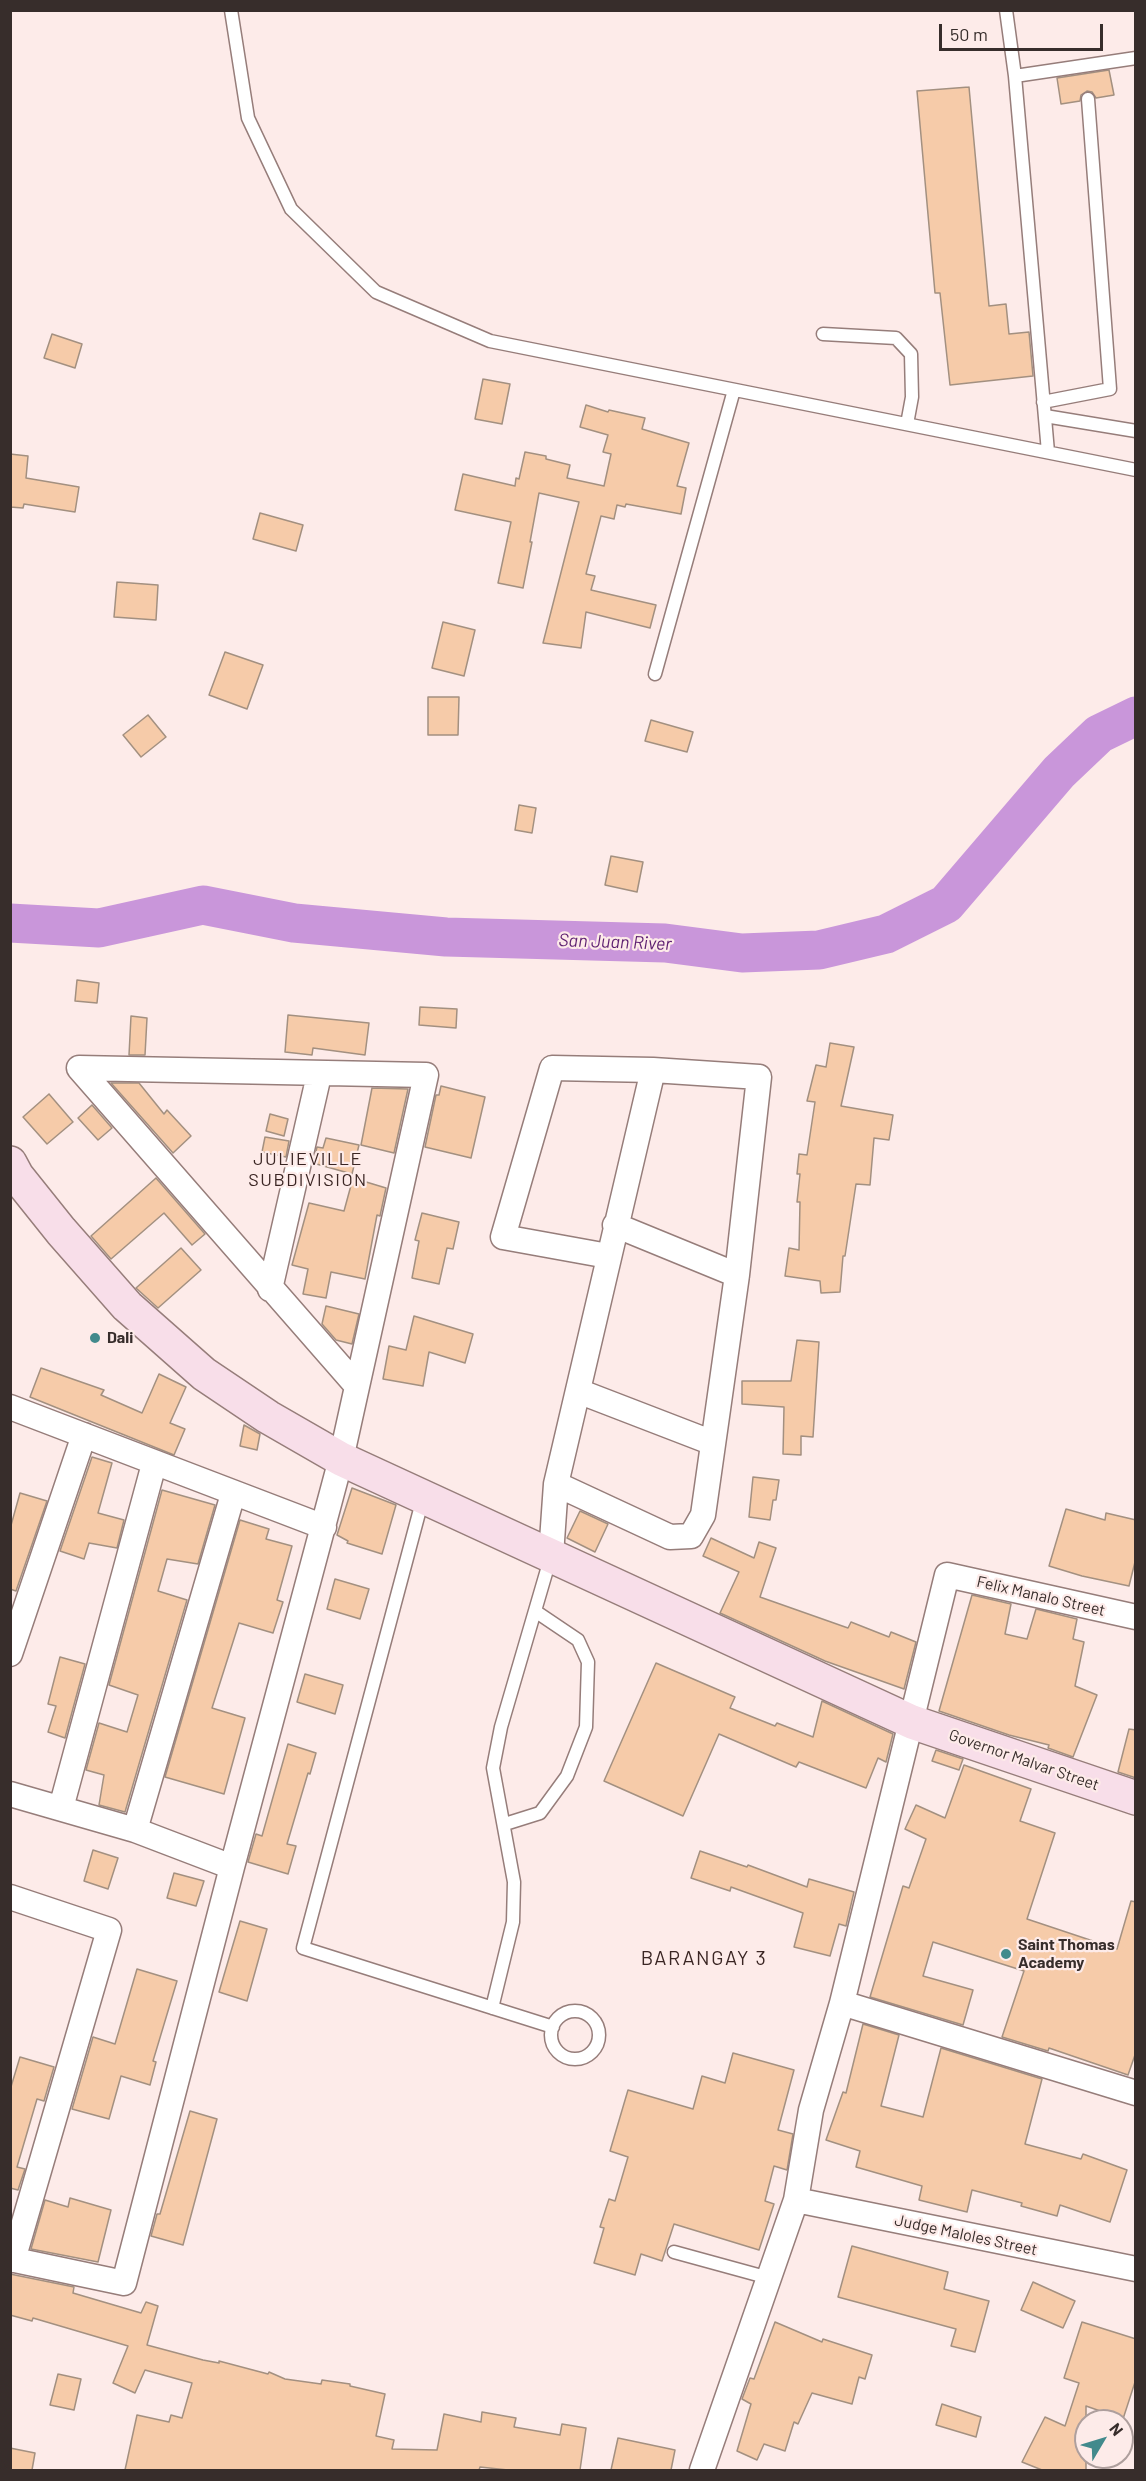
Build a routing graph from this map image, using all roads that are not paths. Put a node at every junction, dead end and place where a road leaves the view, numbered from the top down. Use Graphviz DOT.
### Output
graph roads {
  1 [pos="231,10"];
  2 [pos="1006,10"];
  3 [pos="1136,58"];
  4 [pos="1014,76"];
  5 [pos="1088,99"];
  6 [pos="823,334"];
  7 [pos="734,390"];
  8 [pos="1043,402"];
  9 [pos="1045,417"];
  10 [pos="907,424"];
  11 [pos="1136,431"];
  12 [pos="1048,452"];
  13 [pos="1136,470"];
  14 [pos="655,674"];
  15 [pos="653,1070"];
  16 [pos="320,1075"];
  17 [pos="10,1163"];
  18 [pos="615,1225"];
  19 [pos="608,1256"];
  20 [pos="737,1275"];
  21 [pos="270,1289"];
  22 [pos="357,1386"];
  23 [pos="578,1391"];
  24 [pos="10,1407"];
  25 [pos="84,1435"];
  26 [pos="713,1443"];
  27 [pos="341,1459"];
  28 [pos="154,1464"];
  29 [pos="556,1484"];
  30 [pos="233,1494"];
  31 [pos="423,1497"];
  32 [pos="324,1527"];
  33 [pos="551,1555"];
  34 [pos="535,1611"];
  35 [pos="1136,1617"];
  36 [pos="10,1654"];
  37 [pos="912,1722"];
  38 [pos="10,1794"];
  39 [pos="1136,1798"];
  40 [pos="61,1808"];
  41 [pos="504,1824"];
  42 [pos="135,1830"];
  43 [pos="232,1867"];
  44 [pos="10,1897"];
  45 [pos="842,2003"];
  46 [pos="492,2008"];
  47 [pos="553,2027"];
  48 [pos="1136,2093"];
  49 [pos="796,2200"];
  50 [pos="674,2252"];
  51 [pos="12,2260"];
  52 [pos="1136,2269"];
  53 [pos="769,2278"];
  54 [pos="702,2470"];
  1 -- 7 [label="lane"];
  2 -- 4 [label="lane"];
  3 -- 4 [label="lane"];
  4 -- 8 [label="lane"];
  5 -- 8 [label="lane"];
  6 -- 10 [label="lane"];
  7 -- 10 [label="lane"];
  7 -- 14 [label="lane"];
  8 -- 9 [label="lane"];
  9 -- 11 [label="lane"];
  9 -- 12 [label="lane"];
  10 -- 12 [label="lane"];
  12 -- 13 [label="lane"];
  15 -- 18 [label="street"];
  15 -- 19 [label="street"];
  15 -- 20 [label="street"];
  16 -- 21 [label="street"];
  16 -- 21 [label="street"];
  16 -- 22 [label="street"];
  17 -- 27 [label="main road, Governor Malvar Street"];
  18 -- 19 [label="street"];
  18 -- 20 [label="street"];
  19 -- 23 [label="street"];
  20 -- 26 [label="street"];
  21 -- 22 [label="street"];
  22 -- 27 [label="street"];
  23 -- 26 [label="street"];
  23 -- 29 [label="street"];
  24 -- 25 [label="street"];
  25 -- 28 [label="street"];
  25 -- 36 [label="street"];
  26 -- 29 [label="street"];
  27 -- 31 [label="main road, Governor Malvar Street"];
  27 -- 32 [label="street"];
  28 -- 30 [label="street"];
  28 -- 40 [label="street"];
  29 -- 33 [label="street"];
  30 -- 32 [label="street"];
  30 -- 42 [label="street"];
  31 -- 33 [label="main road, Governor Malvar Street"];
  31 -- 46 [label="lane"];
  32 -- 43 [label="street"];
  33 -- 34 [label="lane"];
  33 -- 37 [label="main road, Governor Malvar Street"];
  34 -- 41 [label="lane"];
  34 -- 41 [label="lane"];
  35 -- 37 [label="street, Felix Manalo Street"];
  37 -- 39 [label="main road, Governor Malvar Street"];
  37 -- 45 [label="street"];
  38 -- 40 [label="street"];
  40 -- 42 [label="street"];
  41 -- 46 [label="lane"];
  42 -- 43 [label="street"];
  43 -- 51 [label="street"];
  44 -- 51 [label="street"];
  45 -- 48 [label="street"];
  45 -- 49 [label="street"];
  46 -- 47 [label="lane"];
  49 -- 52 [label="street, Judge Maloles Street"];
  49 -- 53 [label="street"];
  50 -- 53 [label="lane"];
  53 -- 54 [label="street"];
}
